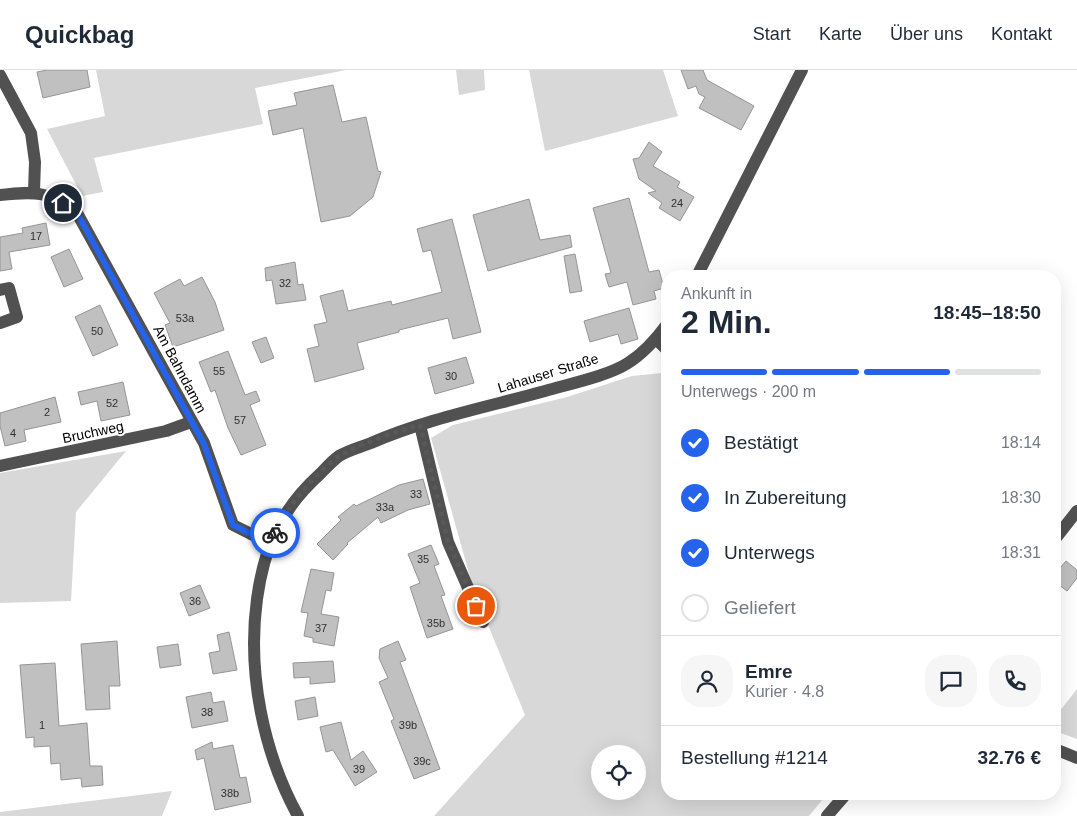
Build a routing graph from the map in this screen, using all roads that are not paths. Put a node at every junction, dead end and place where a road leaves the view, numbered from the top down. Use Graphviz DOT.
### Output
graph roads {
  1 [pos="802,70"];
  2 [pos="0,75"];
  3 [pos="34,191"];
  4 [pos="0,195"];
  5 [pos="700,270"];
  6 [pos="0,290"];
  7 [pos="0,323"];
  8 [pos="661,332"];
  9 [pos="656,339"];
  10 [pos="661,344"];
  11 [pos="191,422"];
  12 [pos="420,425"];
  13 [pos="0,466"];
  14 [pos="1077,511"];
  15 [pos="1061,531"];
  16 [pos="269,543"];
  17 [pos="483,622"];
  18 [pos="1061,751"];
  19 [pos="1077,758"];
  20 [pos="841,800"];
  21 [pos="298,816"];
  22 [pos="827,816"];
  1 -- 5 [label="street"];
  2 -- 3 [label="street"];
  3 -- 4 [label="street"];
  3 -- 11 [label="street, Am Bahndamm"];
  6 -- 7 [label="street"];
  8 -- 9 [label="street, Lahauser Straße"];
  9 -- 10 [label="street"];
  9 -- 12 [label="street, Lahauser Straße"];
  11 -- 13 [label="street, Bruchweg"];
  11 -- 16 [label="street, Am Bahndamm"];
  12 -- 16 [label="street, Lahauser Straße"];
  12 -- 17 [label="street"];
  14 -- 15 [label="street"];
  16 -- 21 [label="street, Lahauser Straße"];
  18 -- 19 [label="street"];
  20 -- 22 [label="street"];
}
